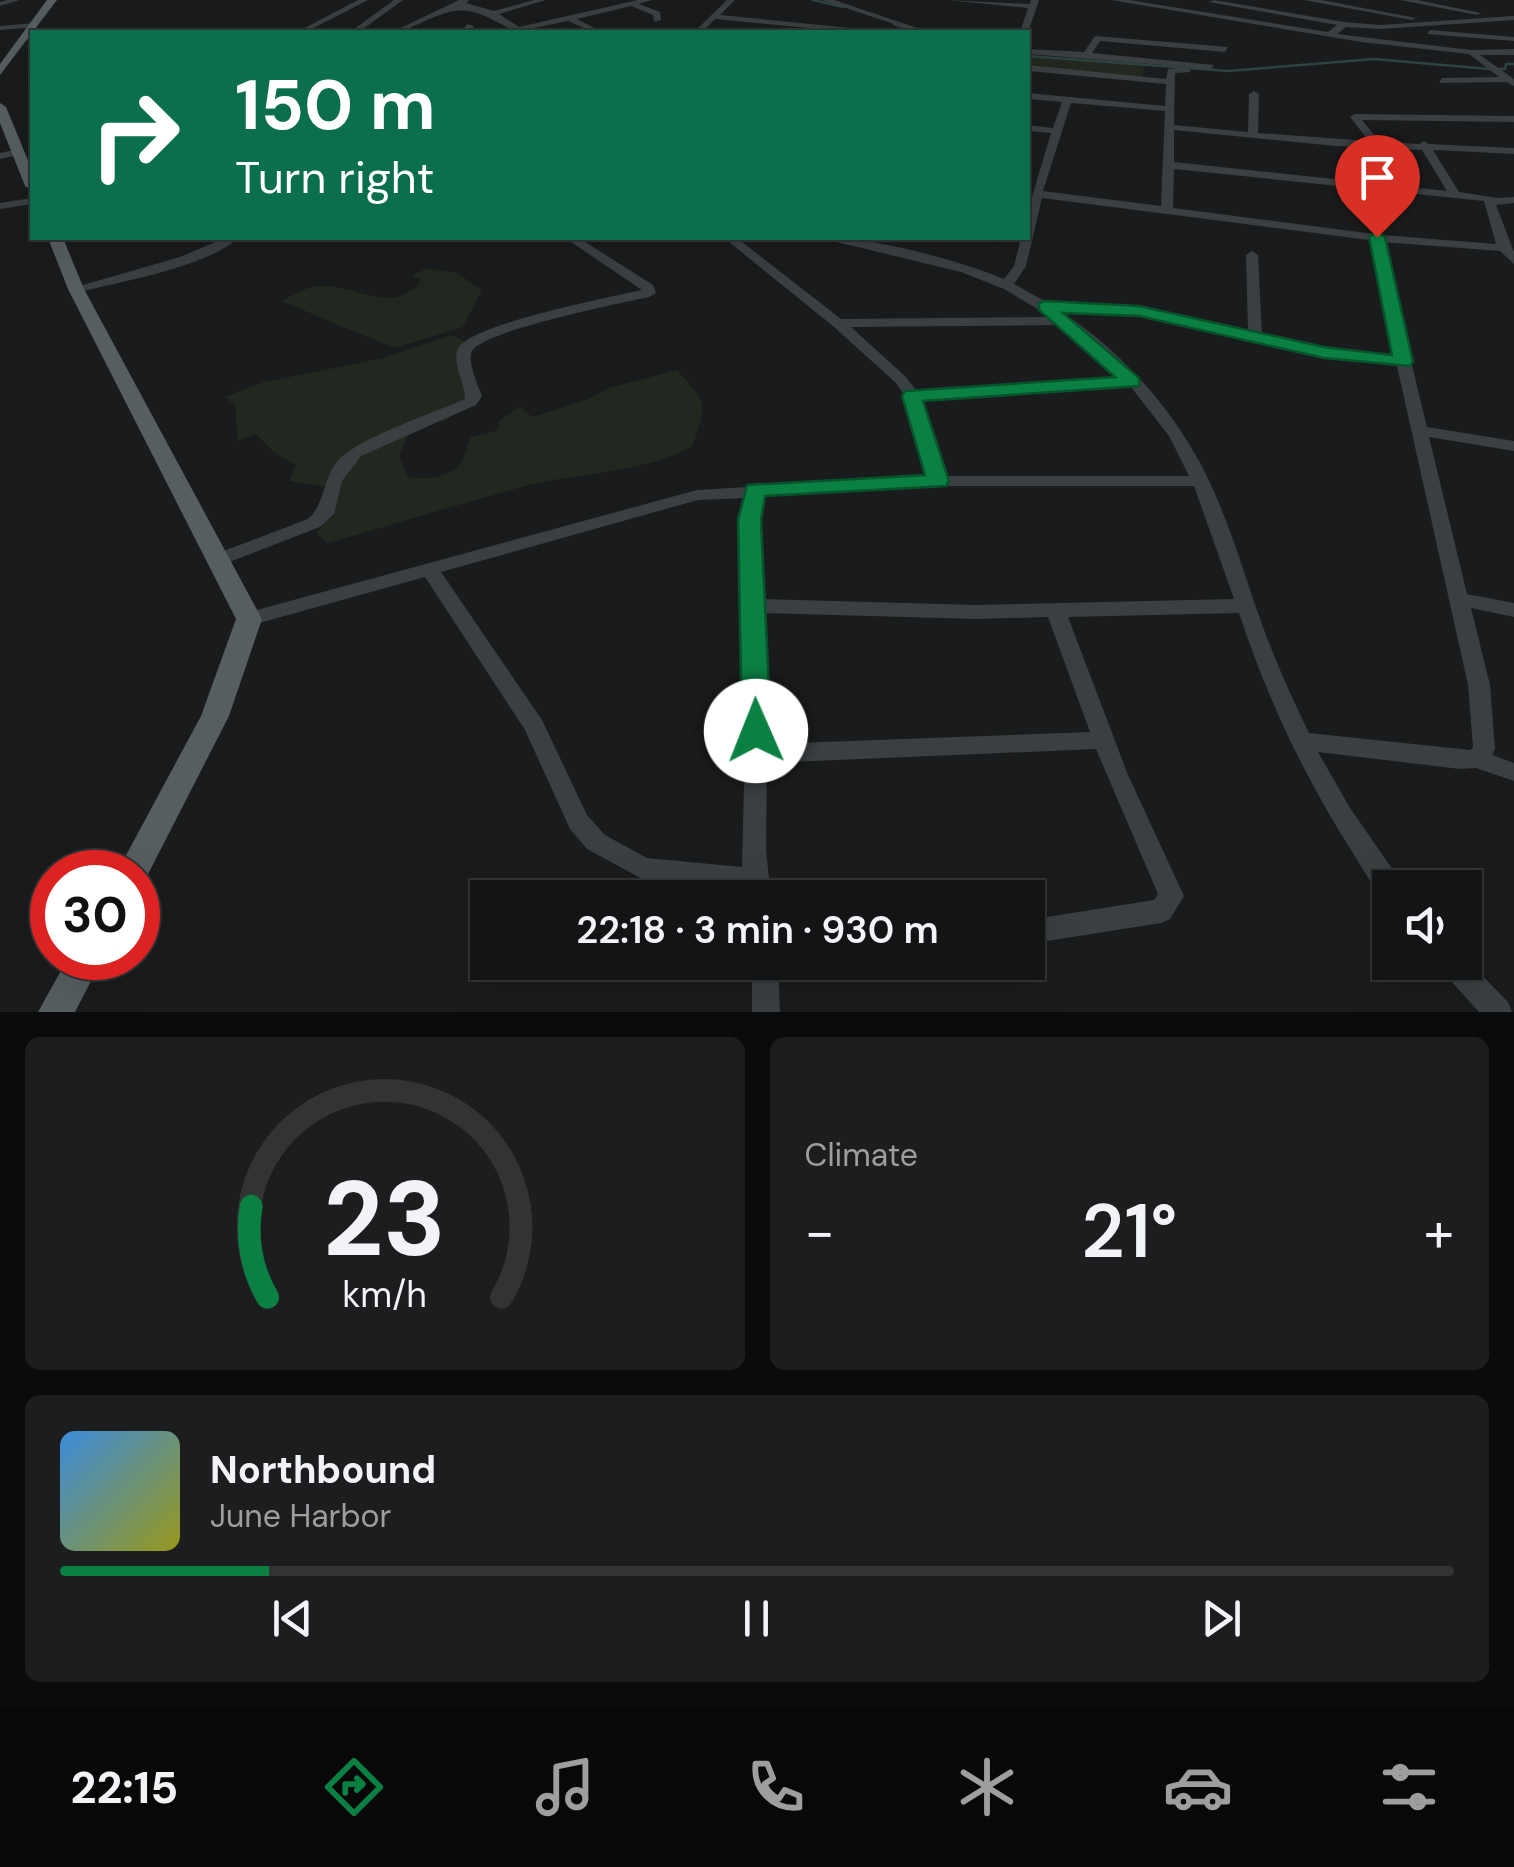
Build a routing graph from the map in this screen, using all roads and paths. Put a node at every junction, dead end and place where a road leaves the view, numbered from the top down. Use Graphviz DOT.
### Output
graph roads {
  1 [pos="16,0"];
  2 [pos="52,0"];
  3 [pos="364,0"];
  4 [pos="398,0"];
  5 [pos="542,0"];
  6 [pos="648,0"];
  7 [pos="731,0"];
  8 [pos="826,0"];
  9 [pos="950,0"];
  10 [pos="1114,0"];
  11 [pos="1308,0"];
  12 [pos="1404,0"];
  13 [pos="1215,1"];
  14 [pos="461,2"];
  15 [pos="846,2"];
  16 [pos="1034,3"];
  17 [pos="0,4"];
  18 [pos="631,4"];
  19 [pos="495,13"];
  20 [pos="1190,14"];
  21 [pos="714,17"];
  22 [pos="571,19"];
  23 [pos="1511,19"];
  24 [pos="657,20"];
  25 [pos="1438,22"];
  26 [pos="1344,24"];
  27 [pos="34,25"];
  28 [pos="1380,27"];
  29 [pos="0,28"];
  30 [pos="30,30"];
  31 [pos="304,30"];
  32 [pos="357,30"];
  33 [pos="400,30"];
  34 [pos="518,30"];
  35 [pos="523,30"];
  36 [pos="594,30"];
  37 [pos="700,30"];
  38 [pos="834,30"];
  39 [pos="919,30"];
  40 [pos="1025,30"];
  41 [pos="30,31"];
  42 [pos="1330,35"];
  43 [pos="1514,40"];
  44 [pos="1030,52"];
  45 [pos="1471,52"];
  46 [pos="1514,52"];
  47 [pos="1086,55"];
  48 [pos="1030,68"];
  49 [pos="1213,69"];
  50 [pos="0,72"];
  51 [pos="1511,81"];
  52 [pos="1172,82"];
  53 [pos="1254,94"];
  54 [pos="1030,96"];
  55 [pos="1460,96"];
  56 [pos="1068,100"];
  57 [pos="0,108"];
  58 [pos="1170,109"];
  59 [pos="1514,119"];
  60 [pos="1169,127"];
  61 [pos="1030,128"];
  62 [pos="1056,131"];
  63 [pos="1253,136"];
  64 [pos="1404,144"];
  65 [pos="1424,144"];
  66 [pos="18,145"];
  67 [pos="1514,151"];
  68 [pos="0,156"];
  69 [pos="1168,165"];
  70 [pos="1030,169"];
  71 [pos="1043,171"];
  72 [pos="30,180"];
  73 [pos="1036,194"];
  74 [pos="1455,194"];
  75 [pos="30,200"];
  76 [pos="1492,200"];
  77 [pos="1514,200"];
  78 [pos="0,206"];
  79 [pos="1167,209"];
  80 [pos="1030,214"];
  81 [pos="1377,237"];
  82 [pos="56,240"];
  83 [pos="230,240"];
  84 [pos="574,240"];
  85 [pos="733,240"];
  86 [pos="834,240"];
  87 [pos="1025,240"];
  88 [pos="1252,254"];
  89 [pos="1509,254"];
  90 [pos="1007,285"];
  91 [pos="76,289"];
  92 [pos="1045,307"];
  93 [pos="1066,321"];
  94 [pos="838,324"];
  95 [pos="1255,339"];
  96 [pos="1403,362"];
  97 [pos="1132,382"];
  98 [pos="912,396"];
  99 [pos="1420,432"];
  100 [pos="1514,446"];
  101 [pos="938,481"];
  102 [pos="1200,481"];
  103 [pos="754,490"];
  104 [pos="220,559"];
  105 [pos="429,568"];
  106 [pos="1459,599"];
  107 [pos="754,606"];
  108 [pos="1245,606"];
  109 [pos="1514,610"];
  110 [pos="1056,612"];
  111 [pos="249,618"];
  112 [pos="1104,740"];
  113 [pos="1304,741"];
  114 [pos="756,754"];
  115 [pos="1476,759"];
  116 [pos="1514,772"];
  117 [pos="145,850"];
  118 [pos="1380,870"];
  119 [pos="711,880"];
  120 [pos="756,880"];
  121 [pos="1045,929"];
  122 [pos="74,980"];
  123 [pos="765,980"];
  124 [pos="1468,980"];
  125 [pos="56,1012"];
  126 [pos="766,1012"];
  127 [pos="1498,1012"];
  1 -- 17 [label="street"];
  2 -- 27 [label="main road"];
  3 -- 31 [label="street"];
  4 -- 32 [label="street"];
  5 -- 19 [label="street"];
  6 -- 18 [label="street"];
  7 -- 21 [label="street"];
  8 -- 15 [label="street"];
  9 -- 16 [label="street"];
  10 -- 20 [label="street"];
  11 -- 25 [label="street"];
  12 -- 23 [label="street"];
  13 -- 20 [label="street"];
  13 -- 26 [label="street"];
  14 -- 19 [label="street"];
  14 -- 33 [label="street"];
  15 -- 39 [label="street"];
  16 -- 40 [label="street"];
  18 -- 22 [label="street"];
  18 -- 24 [label="street"];
  19 -- 34 [label="street"];
  20 -- 42 [label="street"];
  21 -- 37 [label="street"];
  21 -- 38 [label="street"];
  22 -- 35 [label="street"];
  22 -- 36 [label="street"];
  23 -- 25 [label="street"];
  25 -- 28 [label="street"];
  26 -- 28 [label="street"];
  26 -- 42 [label="street"];
  27 -- 29 [label="street"];
  27 -- 30 [label="main road"];
  28 -- 43 [label="street"];
  41 -- 50 [label="main road"];
  42 -- 45 [label="street"];
  44 -- 47 [label="street"];
  45 -- 46 [label="street"];
  45 -- 51 [label="street"];
  47 -- 49 [label="street"];
  47 -- 49 [label="street"];
  48 -- 52 [label="street"];
  49 -- 52 [label="street"];
  51 -- 55 [label="street"];
  52 -- 58 [label="street"];
  53 -- 63 [label="street"];
  54 -- 56 [label="street"];
  56 -- 58 [label="street"];
  56 -- 62 [label="street"];
  57 -- 66 [label="main road"];
  58 -- 60 [label="street"];
  59 -- 64 [label="street"];
  60 -- 63 [label="street"];
  60 -- 69 [label="street"];
  61 -- 62 [label="street"];
  62 -- 71 [label="street"];
  63 -- 64 [label="street"];
  64 -- 65 [label="street"];
  65 -- 67 [label="street"];
  65 -- 74 [label="street"];
  66 -- 68 [label="street"];
  66 -- 72 [label="main road"];
  69 -- 74 [label="street"];
  69 -- 79 [label="street"];
  70 -- 71 [label="street"];
  71 -- 73 [label="street"];
  73 -- 79 [label="street"];
  73 -- 80 [label="street"];
  74 -- 76 [label="street"];
  75 -- 78 [label="street"];
  76 -- 77 [label="street"];
  76 -- 89 [label="street"];
  79 -- 81 [label="street"];
  81 -- 89 [label="street"];
  81 -- 96 [label="street"];
  82 -- 91 [label="main road"];
  83 -- 91 [label="street"];
  84 -- 104 [label="street"];
  85 -- 94 [label="street"];
  86 -- 90 [label="street"];
  87 -- 90 [label="street"];
  88 -- 95 [label="street"];
  90 -- 92 [label="street"];
  91 -- 104 [label="main road"];
  92 -- 93 [label="street"];
  92 -- 95 [label="street"];
  93 -- 94 [label="street"];
  93 -- 97 [label="street"];
  94 -- 98 [label="street"];
  95 -- 96 [label="street"];
  96 -- 99 [label="street"];
  97 -- 98 [label="street"];
  97 -- 102 [label="street"];
  98 -- 101 [label="street"];
  99 -- 100 [label="street"];
  99 -- 106 [label="street"];
  101 -- 102 [label="street"];
  101 -- 103 [label="street"];
  102 -- 108 [label="street"];
  103 -- 105 [label="street"];
  103 -- 107 [label="street"];
  104 -- 111 [label="main road"];
  105 -- 111 [label="street"];
  105 -- 119 [label="street"];
  106 -- 109 [label="street"];
  106 -- 115 [label="street"];
  107 -- 110 [label="street"];
  107 -- 114 [label="street"];
  108 -- 110 [label="street"];
  108 -- 113 [label="street"];
  110 -- 112 [label="street"];
  111 -- 117 [label="main road"];
  112 -- 114 [label="street"];
  112 -- 121 [label="street"];
  113 -- 115 [label="street"];
  113 -- 118 [label="street"];
  114 -- 120 [label="street"];
  115 -- 116 [label="street"];
  122 -- 125 [label="main road"];
  123 -- 126 [label="street"];
  124 -- 127 [label="street"];
}
